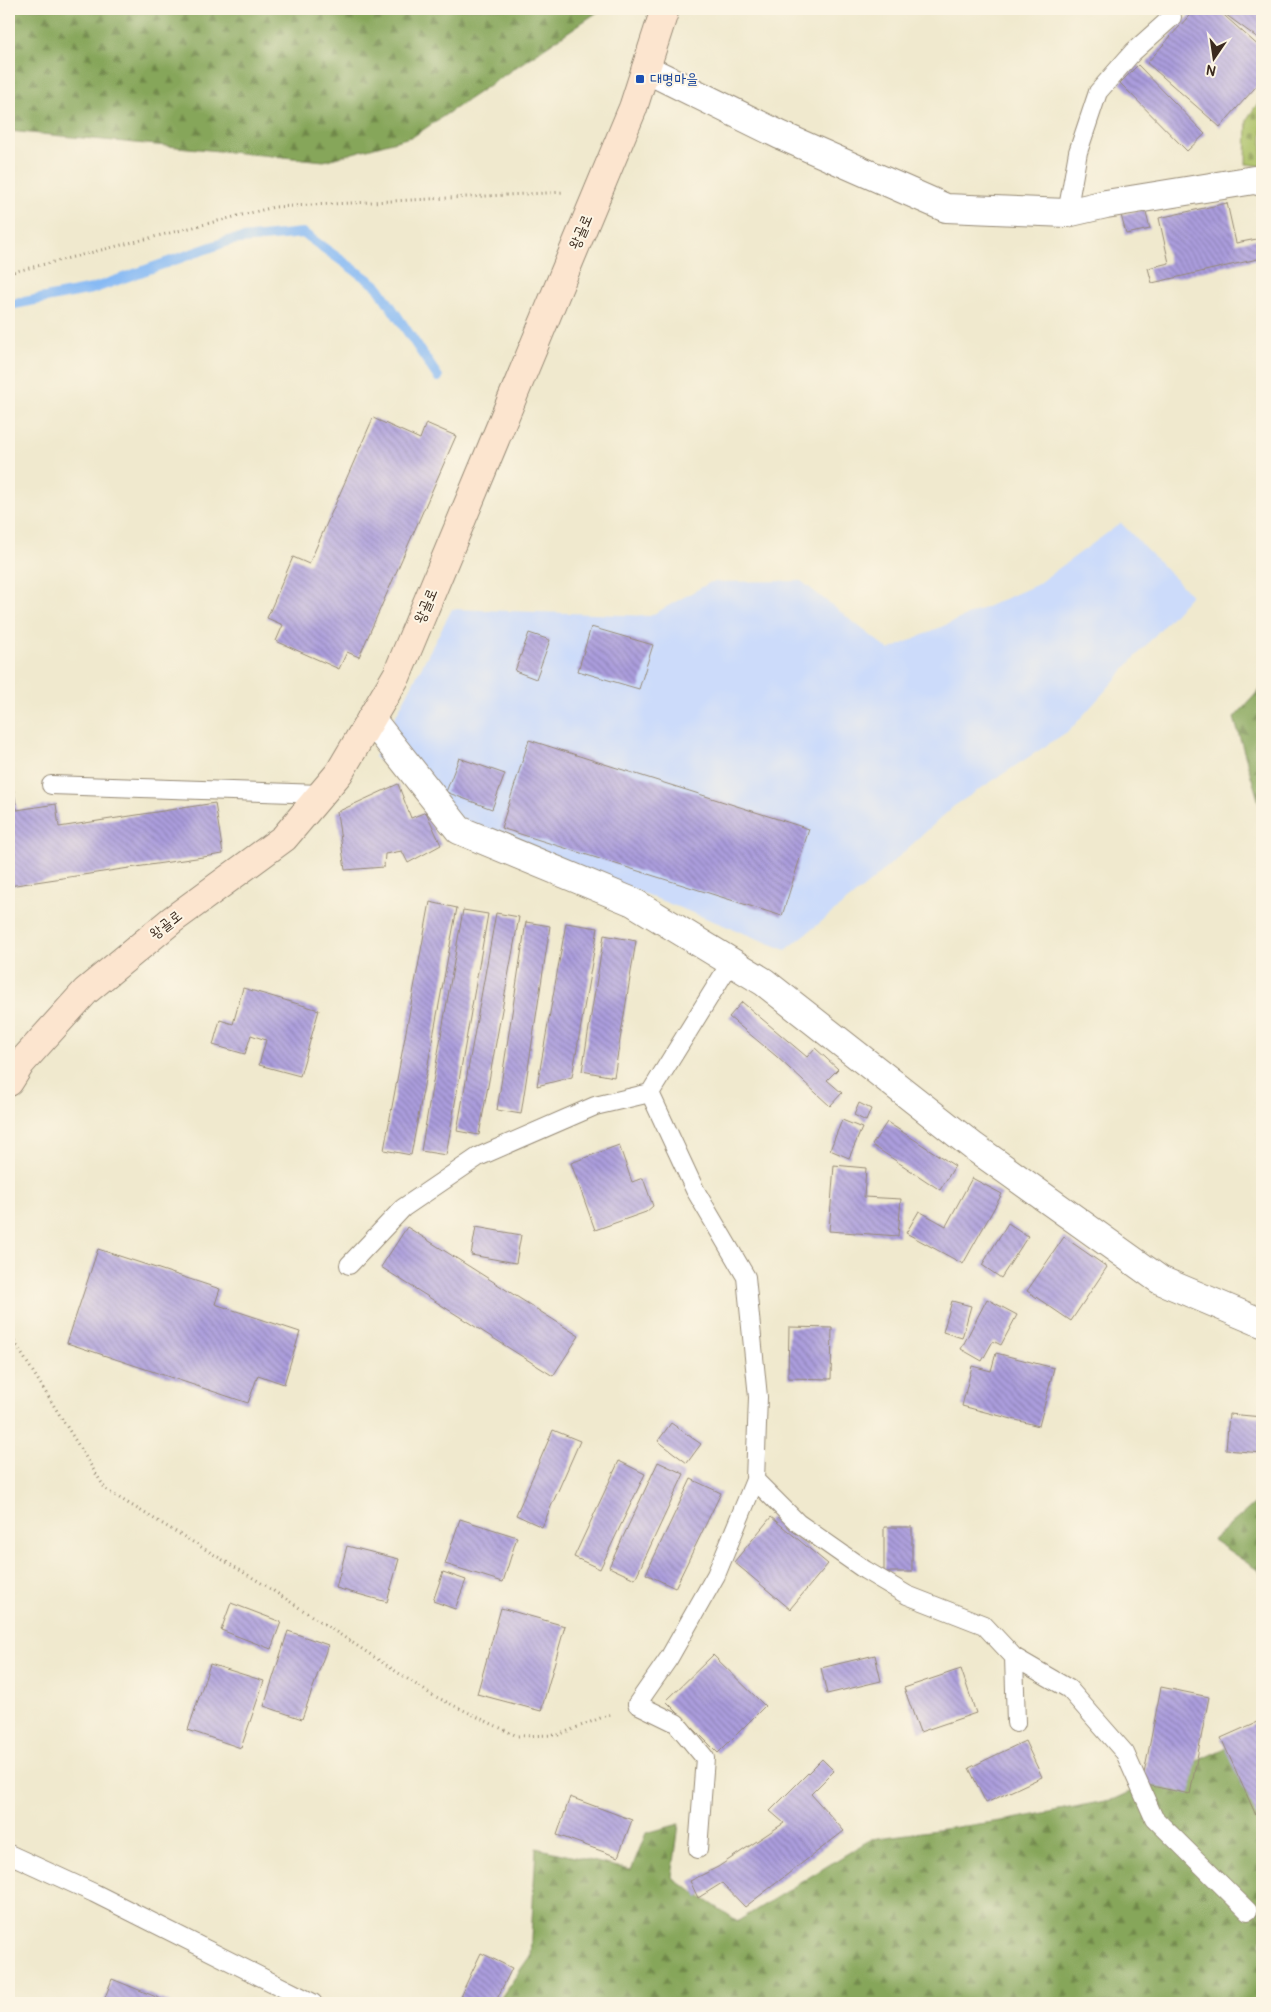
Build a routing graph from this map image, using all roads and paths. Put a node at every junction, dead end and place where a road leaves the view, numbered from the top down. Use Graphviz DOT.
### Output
graph roads {
  1 [pos="665,9"];
  2 [pos="1172,17"];
  3 [pos="646,69"];
  4 [pos="1262,182"];
  5 [pos="598,191"];
  6 [pos="1067,213"];
  7 [pos="9,273"];
  8 [pos="371,719"];
  9 [pos="51,785"];
  10 [pos="321,794"];
  11 [pos="731,962"];
  12 [pos="9,1082"];
  13 [pos="650,1093"];
  14 [pos="349,1265"];
  15 [pos="1262,1323"];
  16 [pos="9,1333"];
  17 [pos="755,1480"];
  18 [pos="1014,1657"];
  19 [pos="637,1704"];
  20 [pos="1016,1723"];
  21 [pos="698,1849"];
  22 [pos="9,1854"];
  23 [pos="1248,1912"];
  24 [pos="312,2003"];
  1 -- 3 [label="main road, 왕골로"];
  2 -- 6 [label="lane"];
  3 -- 5 [label="main road, 왕골로"];
  3 -- 6 [label="street"];
  4 -- 6 [label="street"];
  5 -- 7 [label="path"];
  5 -- 8 [label="main road, 왕골로"];
  8 -- 10 [label="main road, 왕골로"];
  8 -- 11 [label="street"];
  9 -- 10 [label="lane"];
  10 -- 12 [label="main road, 왕골로"];
  11 -- 13 [label="lane"];
  11 -- 15 [label="street"];
  13 -- 14 [label="lane"];
  13 -- 17 [label="lane"];
  16 -- 19 [label="path"];
  17 -- 18 [label="lane"];
  17 -- 19 [label="lane"];
  18 -- 20 [label="lane"];
  18 -- 23 [label="lane"];
  19 -- 21 [label="lane"];
  22 -- 24 [label="lane"];
}
